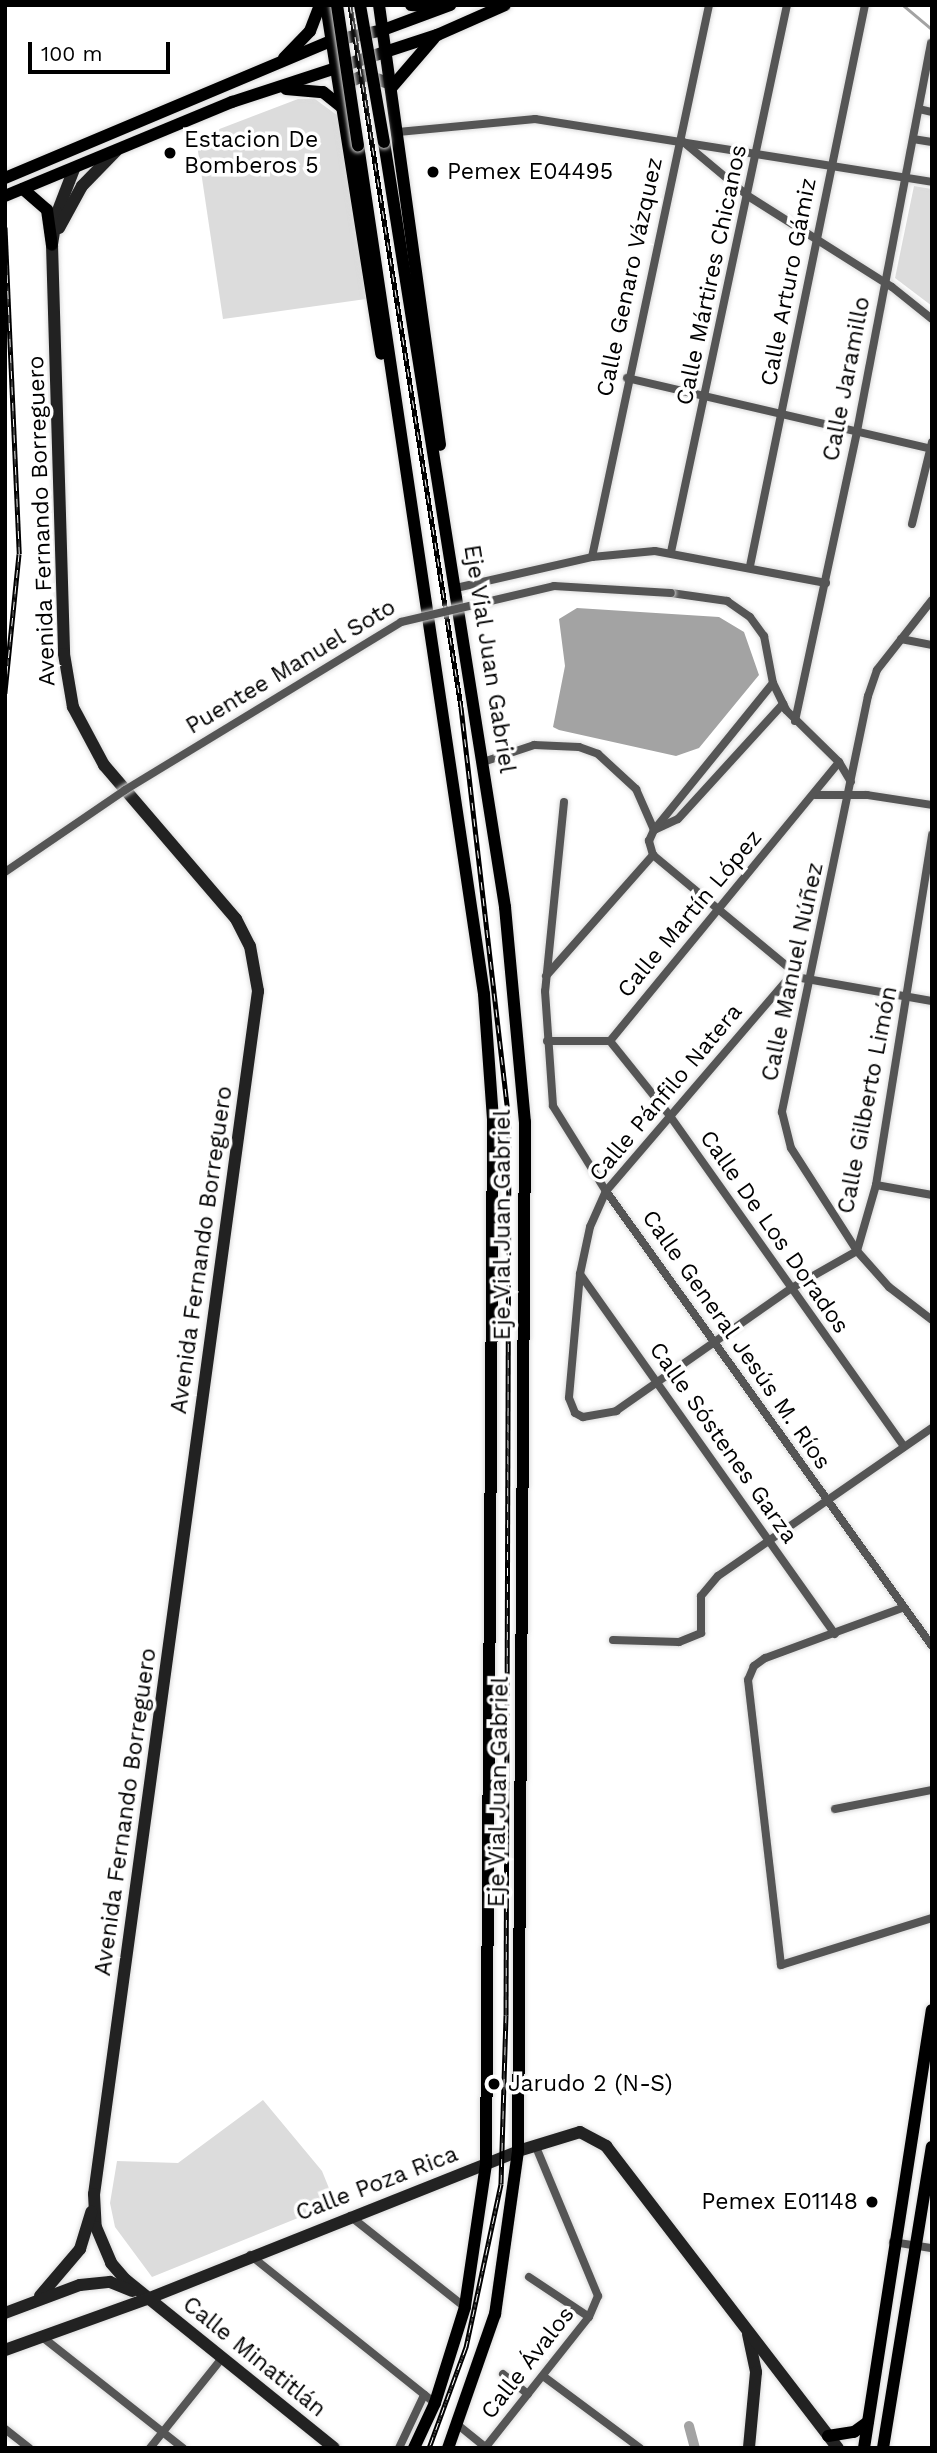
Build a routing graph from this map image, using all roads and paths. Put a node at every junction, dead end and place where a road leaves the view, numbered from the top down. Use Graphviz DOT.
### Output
graph roads {
  1 [pos="320,5"];
  2 [pos="326,5"];
  3 [pos="337,5"];
  4 [pos="360,5"];
  5 [pos="379,5"];
  6 [pos="411,5"];
  7 [pos="505,5"];
  8 [pos="709,5"];
  9 [pos="787,5"];
  10 [pos="865,5"];
  11 [pos="448,6"];
  12 [pos="383,30"];
  13 [pos="437,35"];
  14 [pos="331,41"];
  15 [pos="931,43"];
  16 [pos="386,51"];
  17 [pos="336,65"];
  18 [pos="272,67"];
  19 [pos="928,82"];
  20 [pos="224,85"];
  21 [pos="340,86"];
  22 [pos="391,86"];
  23 [pos="272,90"];
  24 [pos="232,103"];
  25 [pos="919,109"];
  26 [pos="345,110"];
  27 [pos="932,112"];
  28 [pos="150,115"];
  29 [pos="127,125"];
  30 [pos="157,132"];
  31 [pos="398,132"];
  32 [pos="679,139"];
  33 [pos="913,139"];
  34 [pos="932,142"];
  35 [pos="116,151"];
  36 [pos="758,153"];
  37 [pos="832,166"];
  38 [pos="74,169"];
  39 [pos="906,177"];
  40 [pos="5,178"];
  41 [pos="932,182"];
  42 [pos="23,189"];
  43 [pos="5,196"];
  44 [pos="748,197"];
  45 [pos="816,240"];
  46 [pos="52,245"];
  47 [pos="886,283"];
  48 [pos="932,319"];
  49 [pos="627,379"];
  50 [pos="707,398"];
  51 [pos="782,415"];
  52 [pos="857,431"];
  53 [pos="405,447"];
  54 [pos="931,447"];
  55 [pos="439,480"];
  56 [pos="912,524"];
  57 [pos="671,552"];
  58 [pos="592,557"];
  59 [pos="750,566"];
  60 [pos="826,583"];
  61 [pos="456,588"];
  62 [pos="932,600"];
  63 [pos="901,639"];
  64 [pos="932,645"];
  65 [pos="774,683"];
  66 [pos="783,704"];
  67 [pos="795,721"];
  68 [pos="484,762"];
  69 [pos="839,762"];
  70 [pos="851,782"];
  71 [pos="850,794"];
  72 [pos="815,795"];
  73 [pos="564,802"];
  74 [pos="932,805"];
  75 [pos="654,830"];
  76 [pos="932,834"];
  77 [pos="653,855"];
  78 [pos="5,872"];
  79 [pos="718,910"];
  80 [pos="793,973"];
  81 [pos="546,976"];
  82 [pos="811,982"];
  83 [pos="907,997"];
  84 [pos="932,1002"];
  85 [pos="547,1041"];
  86 [pos="610,1041"];
  87 [pos="670,1116"];
  88 [pos="876,1185"];
  89 [pos="606,1191"];
  90 [pos="932,1195"];
  91 [pos="857,1251"];
  92 [pos="580,1274"];
  93 [pos="790,1289"];
  94 [pos="932,1320"];
  95 [pos="714,1340"];
  96 [pos="657,1383"];
  97 [pos="932,1428"];
  98 [pos="904,1447"];
  99 [pos="828,1503"];
  100 [pos="770,1544"];
  101 [pos="902,1608"];
  102 [pos="835,1634"];
  103 [pos="613,1640"];
  104 [pos="932,1646"];
  105 [pos="932,1790"];
  106 [pos="835,1809"];
  107 [pos="932,1918"];
  108 [pos="932,2010"];
  109 [pos="534,2145"];
  110 [pos="932,2147"];
  111 [pos="518,2151"];
  112 [pos="486,2164"];
  113 [pos="94,2194"];
  114 [pos="350,2216"];
  115 [pos="893,2242"];
  116 [pos="916,2245"];
  117 [pos="932,2248"];
  118 [pos="250,2255"];
  119 [pos="529,2277"];
  120 [pos="148,2299"];
  121 [pos="36,2300"];
  122 [pos="465,2307"];
  123 [pos="5,2313"];
  124 [pos="589,2316"];
  125 [pos="746,2327"];
  126 [pos="41,2336"];
  127 [pos="5,2350"];
  128 [pos="222,2358"];
  129 [pos="503,2374"];
  130 [pos="543,2376"];
  131 [pos="528,2394"];
  132 [pos="424,2395"];
  133 [pos="435,2403"];
  134 [pos="867,2423"];
  135 [pos="458,2425"];
  136 [pos="5,2429"];
  137 [pos="162,2431"];
  138 [pos="828,2435"];
  139 [pos="29,2448"];
  140 [pos="150,2448"];
  141 [pos="183,2448"];
  142 [pos="334,2448"];
  143 [pos="399,2448"];
  144 [pos="414,2448"];
  145 [pos="448,2448"];
  146 [pos="485,2448"];
  147 [pos="640,2448"];
  148 [pos="749,2448"];
  149 [pos="838,2448"];
  150 [pos="864,2448"];
  151 [pos="883,2448"];
  1 -- 18 [label="main road"];
  2 -- 14 [label="main road"];
  3 -- 53 [label="main road, Eje Vial Juan Gabriel, bridge"];
  4 -- 55 [label="main road, Eje Vial Juan Gabriel, bridge"];
  5 -- 12 [label="main road"];
  6 -- 11 [label="main road"];
  7 -- 13 [label="main road"];
  8 -- 32 [label="street, Calle Genaro Vázquez"];
  9 -- 36 [label="street, Calle Mártires Chicanos"];
  10 -- 37 [label="street, Calle Arturo Gámiz"];
  11 -- 12 [label="main road"];
  12 -- 14 [label="main road"];
  12 -- 16 [label="main road"];
  13 -- 16 [label="main road"];
  13 -- 22 [label="main road"];
  14 -- 17 [label="main road"];
  14 -- 18 [label="main road"];
  15 -- 19 [label="street, Calle Jaramillo"];
  16 -- 17 [label="main road"];
  16 -- 22 [label="main road"];
  17 -- 21 [label="main road"];
  17 -- 23 [label="main road"];
  18 -- 20 [label="main road"];
  19 -- 25 [label="street, Calle Jaramillo"];
  20 -- 24 [label="main road"];
  20 -- 28 [label="main road"];
  21 -- 22 [label="main road"];
  21 -- 26 [label="main road"];
  22 -- 31 [label="main road"];
  23 -- 24 [label="main road"];
  23 -- 26 [label="main road"];
  24 -- 30 [label="main road"];
  25 -- 27 [label="street"];
  25 -- 33 [label="street, Calle Jaramillo"];
  26 -- 53 [label="main road"];
  28 -- 29 [label="main road"];
  28 -- 30 [label="main road"];
  29 -- 38 [label="main road"];
  29 -- 40 [label="main road"];
  30 -- 35 [label="main road"];
  31 -- 32 [label="street"];
  31 -- 55 [label="main road"];
  32 -- 36 [label="street"];
  32 -- 44 [label="street"];
  32 -- 49 [label="street, Calle Genaro Vázquez"];
  33 -- 34 [label="street"];
  33 -- 39 [label="street, Calle Jaramillo"];
  35 -- 38 [label="main road"];
  35 -- 46 [label="main road"];
  36 -- 37 [label="street"];
  36 -- 44 [label="street, Calle Mártires Chicanos"];
  37 -- 39 [label="street"];
  37 -- 45 [label="street, Calle Arturo Gámiz"];
  38 -- 42 [label="main road"];
  38 -- 46 [label="main road"];
  39 -- 41 [label="street"];
  39 -- 47 [label="street, Calle Jaramillo"];
  42 -- 43 [label="main road"];
  42 -- 46 [label="main road"];
  44 -- 45 [label="street"];
  44 -- 50 [label="street, Calle Mártires Chicanos"];
  45 -- 47 [label="street"];
  45 -- 51 [label="street, Calle Arturo Gámiz"];
  46 -- 113 [label="main road, Avenida Fernando Borreguero"];
  47 -- 48 [label="street"];
  47 -- 52 [label="street, Calle Jaramillo"];
  49 -- 50 [label="street"];
  49 -- 58 [label="street, Calle Genaro Vázquez"];
  50 -- 51 [label="street"];
  50 -- 57 [label="street, Calle Mártires Chicanos"];
  51 -- 52 [label="street"];
  51 -- 59 [label="street, Calle Arturo Gámiz"];
  52 -- 54 [label="street"];
  52 -- 60 [label="street, Calle Jaramillo"];
  53 -- 112 [label="main road, Eje Vial Juan Gabriel"];
  54 -- 56 [label="street"];
  55 -- 61 [label="main road, Eje Vial Juan Gabriel"];
  57 -- 58 [label="street"];
  57 -- 59 [label="street"];
  58 -- 61 [label="street"];
  59 -- 60 [label="street"];
  60 -- 67 [label="street, Calle Jaramillo"];
  61 -- 68 [label="main road, Eje Vial Juan Gabriel"];
  62 -- 63 [label="street, Calle Manuel Núñez"];
  63 -- 64 [label="street"];
  63 -- 70 [label="street, Calle Manuel Núñez"];
  65 -- 66 [label="street, Puentee Manuel Soto"];
  65 -- 75 [label="street"];
  65 -- 78 [label="street, Puentee Manuel Soto, bridge"];
  66 -- 67 [label="street, Puentee Manuel Soto"];
  66 -- 75 [label="street"];
  67 -- 69 [label="street, Puentee Manuel Soto"];
  68 -- 75 [label="street"];
  68 -- 111 [label="main road, Eje Vial Juan Gabriel"];
  69 -- 70 [label="street, Puentee Manuel Soto"];
  69 -- 72 [label="street, Calle Martín López"];
  70 -- 71 [label="street, Calle Manuel Núñez"];
  71 -- 72 [label="street"];
  71 -- 74 [label="street"];
  71 -- 82 [label="street, Calle Manuel Núñez"];
  72 -- 79 [label="street, Calle Martín López"];
  73 -- 81 [label="street, Calle General Jesús M. Ríos"];
  75 -- 77 [label="street"];
  76 -- 83 [label="street, Calle Gilberto Limón"];
  77 -- 79 [label="street"];
  77 -- 81 [label="street"];
  79 -- 80 [label="street"];
  79 -- 86 [label="street, Calle Martín López"];
  80 -- 82 [label="street"];
  80 -- 87 [label="street, Calle Pánfilo Natera"];
  81 -- 85 [label="street, Calle General Jesús M. Ríos"];
  82 -- 83 [label="street"];
  82 -- 91 [label="street, Calle Manuel Núñez"];
  83 -- 84 [label="street"];
  83 -- 88 [label="street, Calle Gilberto Limón"];
  85 -- 86 [label="street"];
  85 -- 89 [label="street, Calle General Jesús M. Ríos"];
  86 -- 87 [label="street, Calle De Los Dorados"];
  87 -- 89 [label="street, Calle Pánfilo Natera"];
  87 -- 93 [label="street, Calle De Los Dorados"];
  88 -- 90 [label="street"];
  88 -- 91 [label="street, Calle Gilberto Limón"];
  89 -- 92 [label="street, Calle Pánfilo Natera"];
  89 -- 95 [label="street, Calle General Jesús M. Ríos"];
  91 -- 93 [label="street"];
  91 -- 94 [label="street, Calle Manuel Núñez"];
  92 -- 96 [label="street, Calle Sóstenes Garza"];
  92 -- 96 [label="street, Calle Pánfilo Natera"];
  93 -- 95 [label="street"];
  93 -- 98 [label="street, Calle De Los Dorados"];
  95 -- 96 [label="street"];
  95 -- 99 [label="street, Calle General Jesús M. Ríos"];
  96 -- 100 [label="street, Calle Sóstenes Garza"];
  97 -- 98 [label="street"];
  98 -- 99 [label="street"];
  99 -- 100 [label="street"];
  99 -- 101 [label="street, Calle General Jesús M. Ríos"];
  100 -- 102 [label="street, Calle Sóstenes Garza"];
  100 -- 103 [label="street"];
  101 -- 102 [label="street"];
  101 -- 104 [label="street, Calle General Jesús M. Ríos"];
  102 -- 107 [label="street"];
  105 -- 106 [label="street"];
  108 -- 115 [label="main road"];
  109 -- 111 [label="main road, Calle Poza Rica"];
  109 -- 124 [label="street, Calle Ávalos"];
  109 -- 125 [label="main road, Calle Poza Rica"];
  110 -- 116 [label="main road"];
  111 -- 112 [label="main road, Calle Poza Rica"];
  111 -- 135 [label="main road, Eje Vial Juan Gabriel"];
  112 -- 114 [label="main road, Calle Poza Rica"];
  112 -- 122 [label="main road, Eje Vial Juan Gabriel"];
  113 -- 120 [label="main road, Avenida Fernando Borreguero"];
  113 -- 121 [label="main road"];
  114 -- 118 [label="main road, Calle Poza Rica"];
  114 -- 122 [label="street"];
  115 -- 116 [label="street"];
  115 -- 134 [label="main road"];
  116 -- 117 [label="street"];
  116 -- 151 [label="main road"];
  118 -- 120 [label="main road, Calle Poza Rica"];
  118 -- 132 [label="street"];
  119 -- 124 [label="street"];
  120 -- 121 [label="main road"];
  120 -- 126 [label="main road, Calle Poza Rica"];
  120 -- 128 [label="main road, Calle Minatitlán"];
  121 -- 123 [label="main road"];
  122 -- 133 [label="main road, Eje Vial Juan Gabriel"];
  124 -- 130 [label="street, Calle Ávalos"];
  125 -- 138 [label="main road, Calle Poza Rica"];
  125 -- 148 [label="main road"];
  126 -- 127 [label="main road, Calle Poza Rica"];
  126 -- 137 [label="street"];
  128 -- 137 [label="street"];
  128 -- 142 [label="main road, Calle Minatitlán"];
  129 -- 131 [label="street"];
  130 -- 131 [label="street, Calle Ávalos"];
  130 -- 147 [label="street"];
  131 -- 146 [label="street, Calle Ávalos"];
  132 -- 133 [label="street"];
  132 -- 143 [label="street"];
  133 -- 144 [label="main road, Eje Vial Juan Gabriel"];
  134 -- 138 [label="main road"];
  134 -- 150 [label="main road"];
  135 -- 145 [label="main road, Eje Vial Juan Gabriel"];
  135 -- 146 [label="street"];
  136 -- 139 [label="street"];
  137 -- 140 [label="street"];
  137 -- 141 [label="street"];
  138 -- 149 [label="main road, Calle Poza Rica"];
}
